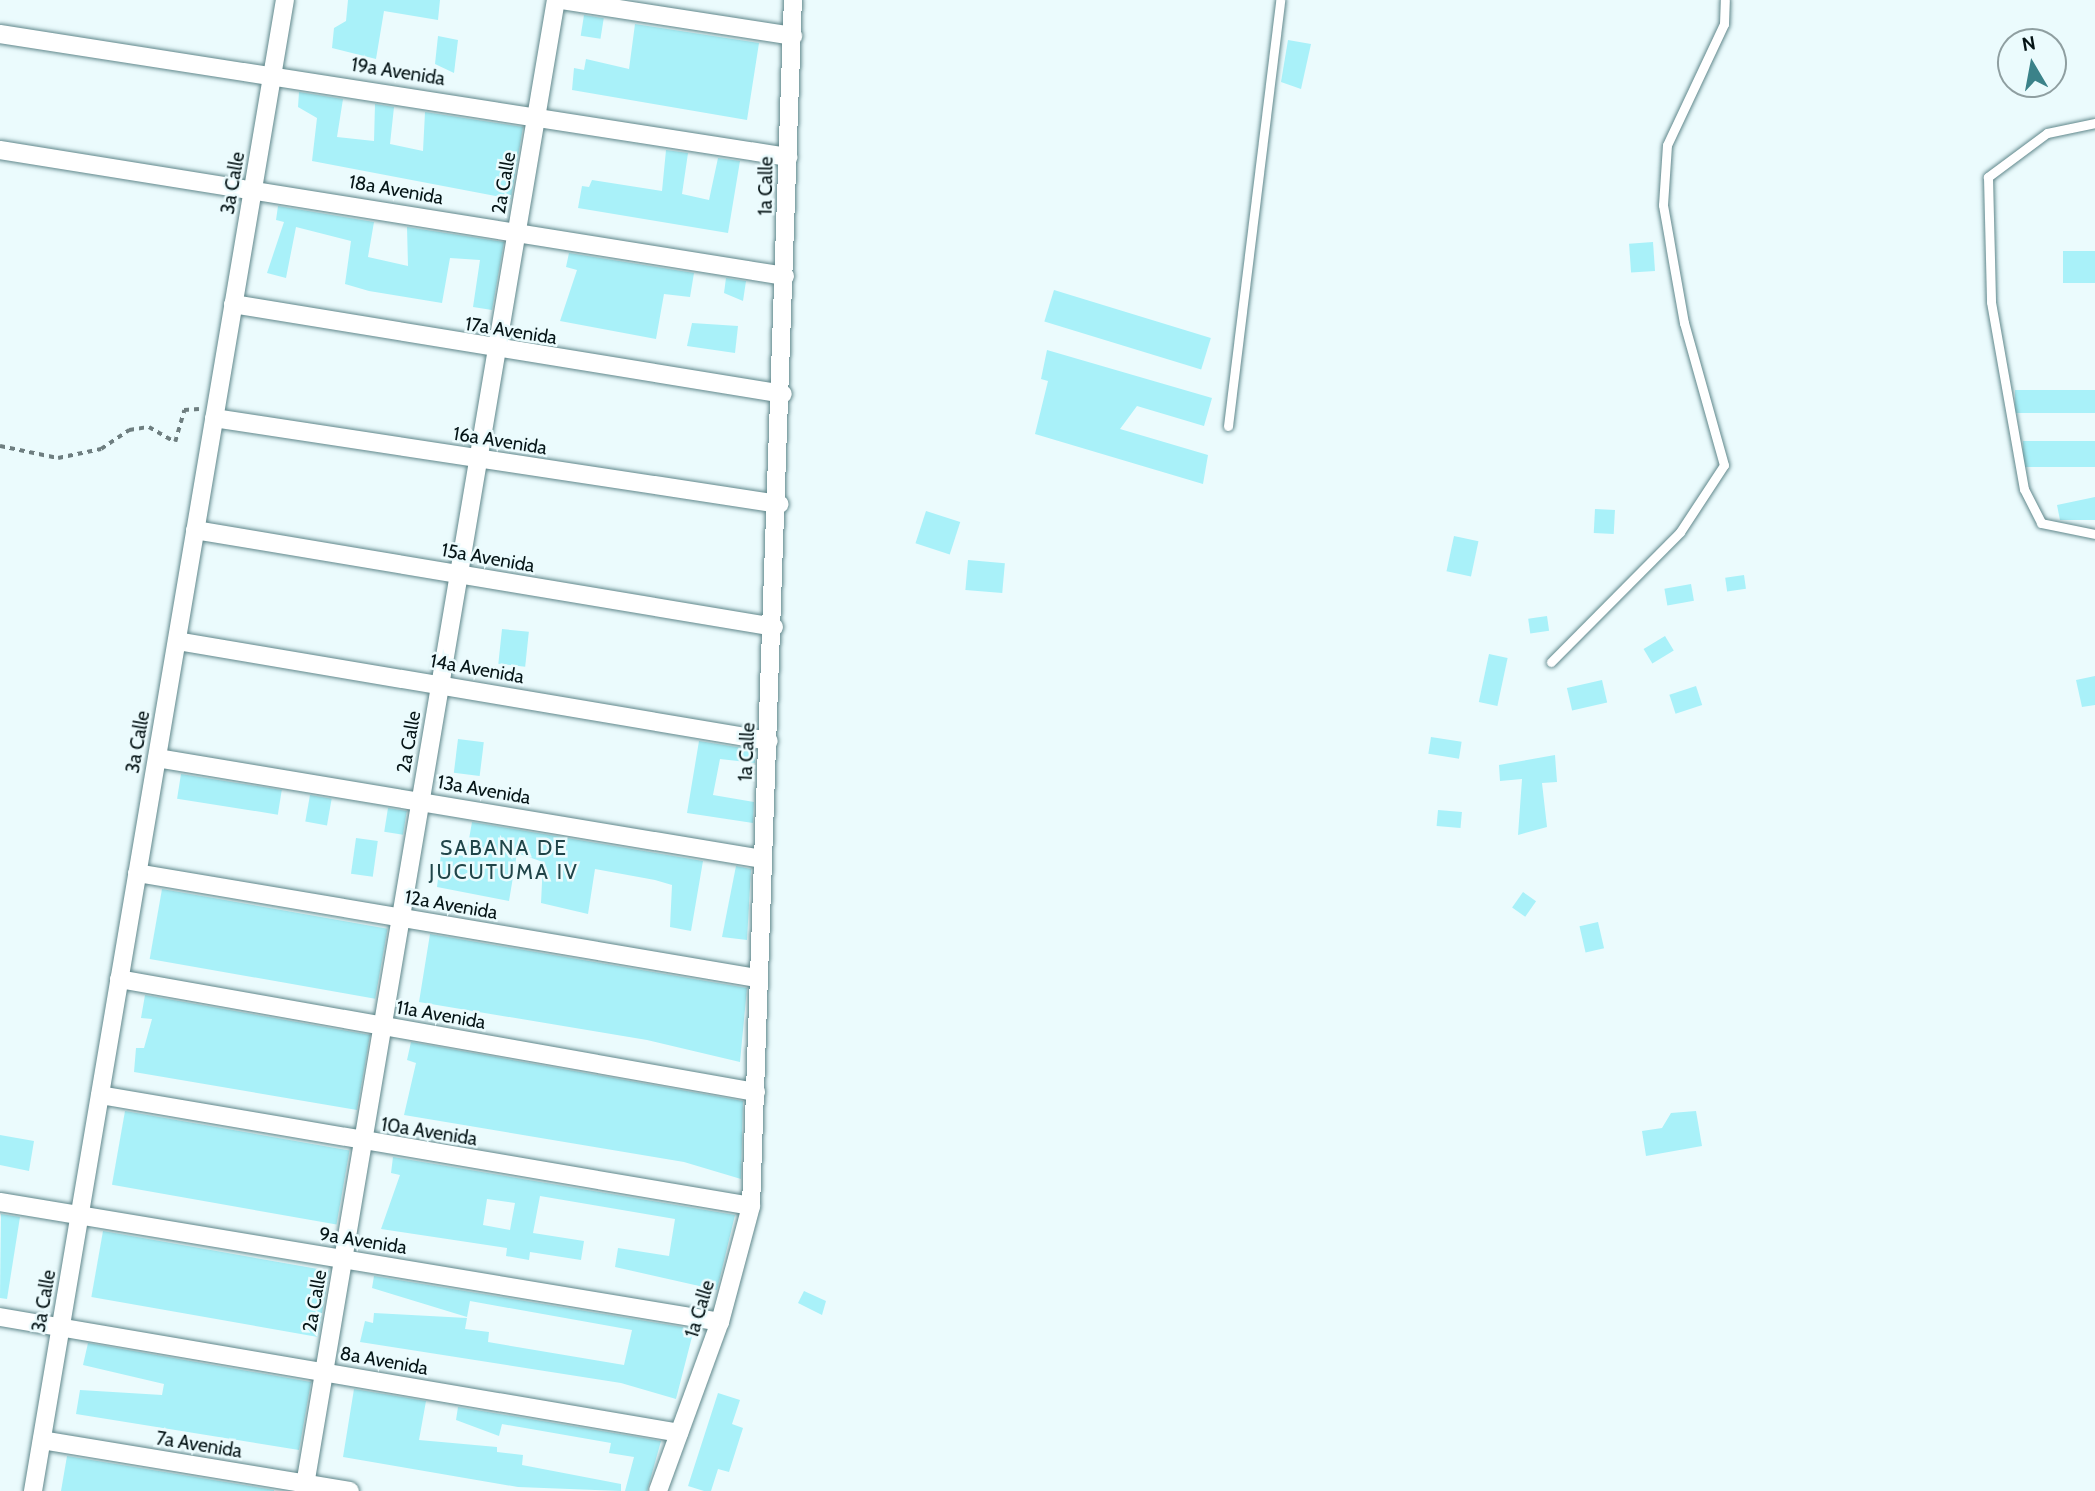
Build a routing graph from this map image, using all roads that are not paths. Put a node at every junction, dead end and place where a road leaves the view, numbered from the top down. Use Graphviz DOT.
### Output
graph roads {
  1 [pos="285,0"];
  2 [pos="558,0"];
  3 [pos="793,0"];
  4 [pos="1280,0"];
  5 [pos="1725,0"];
  6 [pos="0,34"];
  7 [pos="793,36"];
  8 [pos="272,73"];
  9 [pos="537,116"];
  10 [pos="2095,123"];
  11 [pos="0,150"];
  12 [pos="788,157"];
  13 [pos="253,187"];
  14 [pos="517,233"];
  15 [pos="785,276"];
  16 [pos="233,304"];
  17 [pos="497,350"];
  18 [pos="783,394"];
  19 [pos="214,418"];
  20 [pos="1228,426"];
  21 [pos="478,460"];
  22 [pos="779,504"];
  23 [pos="195,530"];
  24 [pos="2095,534"];
  25 [pos="459,574"];
  26 [pos="774,627"];
  27 [pos="177,641"];
  28 [pos="1551,662"];
  29 [pos="440,684"];
  30 [pos="769,741"];
  31 [pos="157,758"];
  32 [pos="421,801"];
  33 [pos="762,859"];
  34 [pos="137,873"];
  35 [pos="401,918"];
  36 [pos="757,978"];
  37 [pos="119,979"];
  38 [pos="383,1026"];
  39 [pos="756,1091"];
  40 [pos="100,1095"];
  41 [pos="363,1143"];
  42 [pos="0,1202"];
  43 [pos="751,1206"];
  44 [pos="79,1215"];
  45 [pos="343,1259"];
  46 [pos="0,1317"];
  47 [pos="720,1322"];
  48 [pos="61,1327"];
  49 [pos="324,1372"];
  50 [pos="679,1433"];
  51 [pos="41,1440"];
  52 [pos="304,1487"];
  53 [pos="33,1491"];
  54 [pos="350,1491"];
  55 [pos="659,1491"];
  1 -- 8 [label="street, 3a Calle"];
  2 -- 7 [label="street"];
  2 -- 9 [label="street, 2a Calle"];
  3 -- 7 [label="street, 1a Calle"];
  4 -- 20 [label="lane"];
  5 -- 28 [label="lane"];
  6 -- 8 [label="street, 19a Avenida"];
  7 -- 12 [label="street, 1a Calle"];
  8 -- 9 [label="street, 19a Avenida"];
  8 -- 13 [label="street, 3a Calle"];
  9 -- 12 [label="street, 19a Avenida"];
  9 -- 14 [label="street, 2a Calle"];
  10 -- 24 [label="lane"];
  11 -- 13 [label="street, 18a Avenida"];
  12 -- 15 [label="street, 1a Calle"];
  13 -- 14 [label="street, 18a Avenida"];
  13 -- 16 [label="street, 3a Calle"];
  14 -- 15 [label="street, 18a Avenida"];
  14 -- 17 [label="street, 2a Calle"];
  15 -- 18 [label="street, 1a Calle"];
  16 -- 17 [label="street, 17a Avenida"];
  16 -- 19 [label="street, 3a Calle"];
  17 -- 18 [label="street, 17a Avenida"];
  17 -- 21 [label="street, 2a Calle"];
  18 -- 22 [label="street, 1a Calle"];
  19 -- 21 [label="street, 16a Avenida"];
  19 -- 23 [label="street, 3a Calle"];
  21 -- 22 [label="street, 16a Avenida"];
  21 -- 25 [label="street, 2a Calle"];
  22 -- 26 [label="street, 1a Calle"];
  23 -- 25 [label="street, 15a Avenida"];
  23 -- 27 [label="street, 3a Calle"];
  25 -- 26 [label="street, 15a Avenida"];
  25 -- 29 [label="street, 2a Calle"];
  26 -- 30 [label="street, 1a Calle"];
  27 -- 29 [label="street, 14a Avenida"];
  27 -- 31 [label="street, 3a Calle"];
  29 -- 30 [label="street, 14a Avenida"];
  29 -- 32 [label="street, 2a Calle"];
  30 -- 33 [label="street, 1a Calle"];
  31 -- 32 [label="street, 13a Avenida"];
  31 -- 34 [label="street, 3a Calle"];
  32 -- 33 [label="street, 13a Avenida"];
  32 -- 35 [label="street, 2a Calle"];
  33 -- 36 [label="street, 1a Calle"];
  34 -- 35 [label="street, 12a Avenida"];
  34 -- 37 [label="street, 3a Calle"];
  35 -- 36 [label="street, 12a Avenida"];
  35 -- 38 [label="street, 2a Calle"];
  36 -- 39 [label="street, 1a Calle"];
  37 -- 38 [label="street, 11a Avenida"];
  37 -- 40 [label="street, 3a Calle"];
  38 -- 39 [label="street, 11a Avenida"];
  38 -- 41 [label="street, 2a Calle"];
  39 -- 43 [label="street, 1a Calle"];
  40 -- 41 [label="street, 10a Avenida"];
  40 -- 44 [label="street, 3a Calle"];
  41 -- 43 [label="street, 10a Avenida"];
  41 -- 45 [label="street, 2a Calle"];
  42 -- 44 [label="street, 9a Avenida"];
  43 -- 47 [label="street, 1a Calle"];
  44 -- 45 [label="street, 9a Avenida"];
  44 -- 48 [label="street, 3a Calle"];
  45 -- 47 [label="street, 9a Avenida"];
  45 -- 49 [label="street, 2a Calle"];
  46 -- 48 [label="street, 8a Avenida"];
  47 -- 50 [label="street, 1a Calle"];
  48 -- 49 [label="street, 8a Avenida"];
  48 -- 51 [label="street, 3a Calle"];
  49 -- 50 [label="street, 8a Avenida"];
  49 -- 52 [label="street, 2a Calle"];
  50 -- 55 [label="street, 1a Calle"];
  51 -- 52 [label="street, 7a Avenida"];
  51 -- 53 [label="street, 3a Calle"];
  52 -- 54 [label="street, 7a Avenida"];
}
